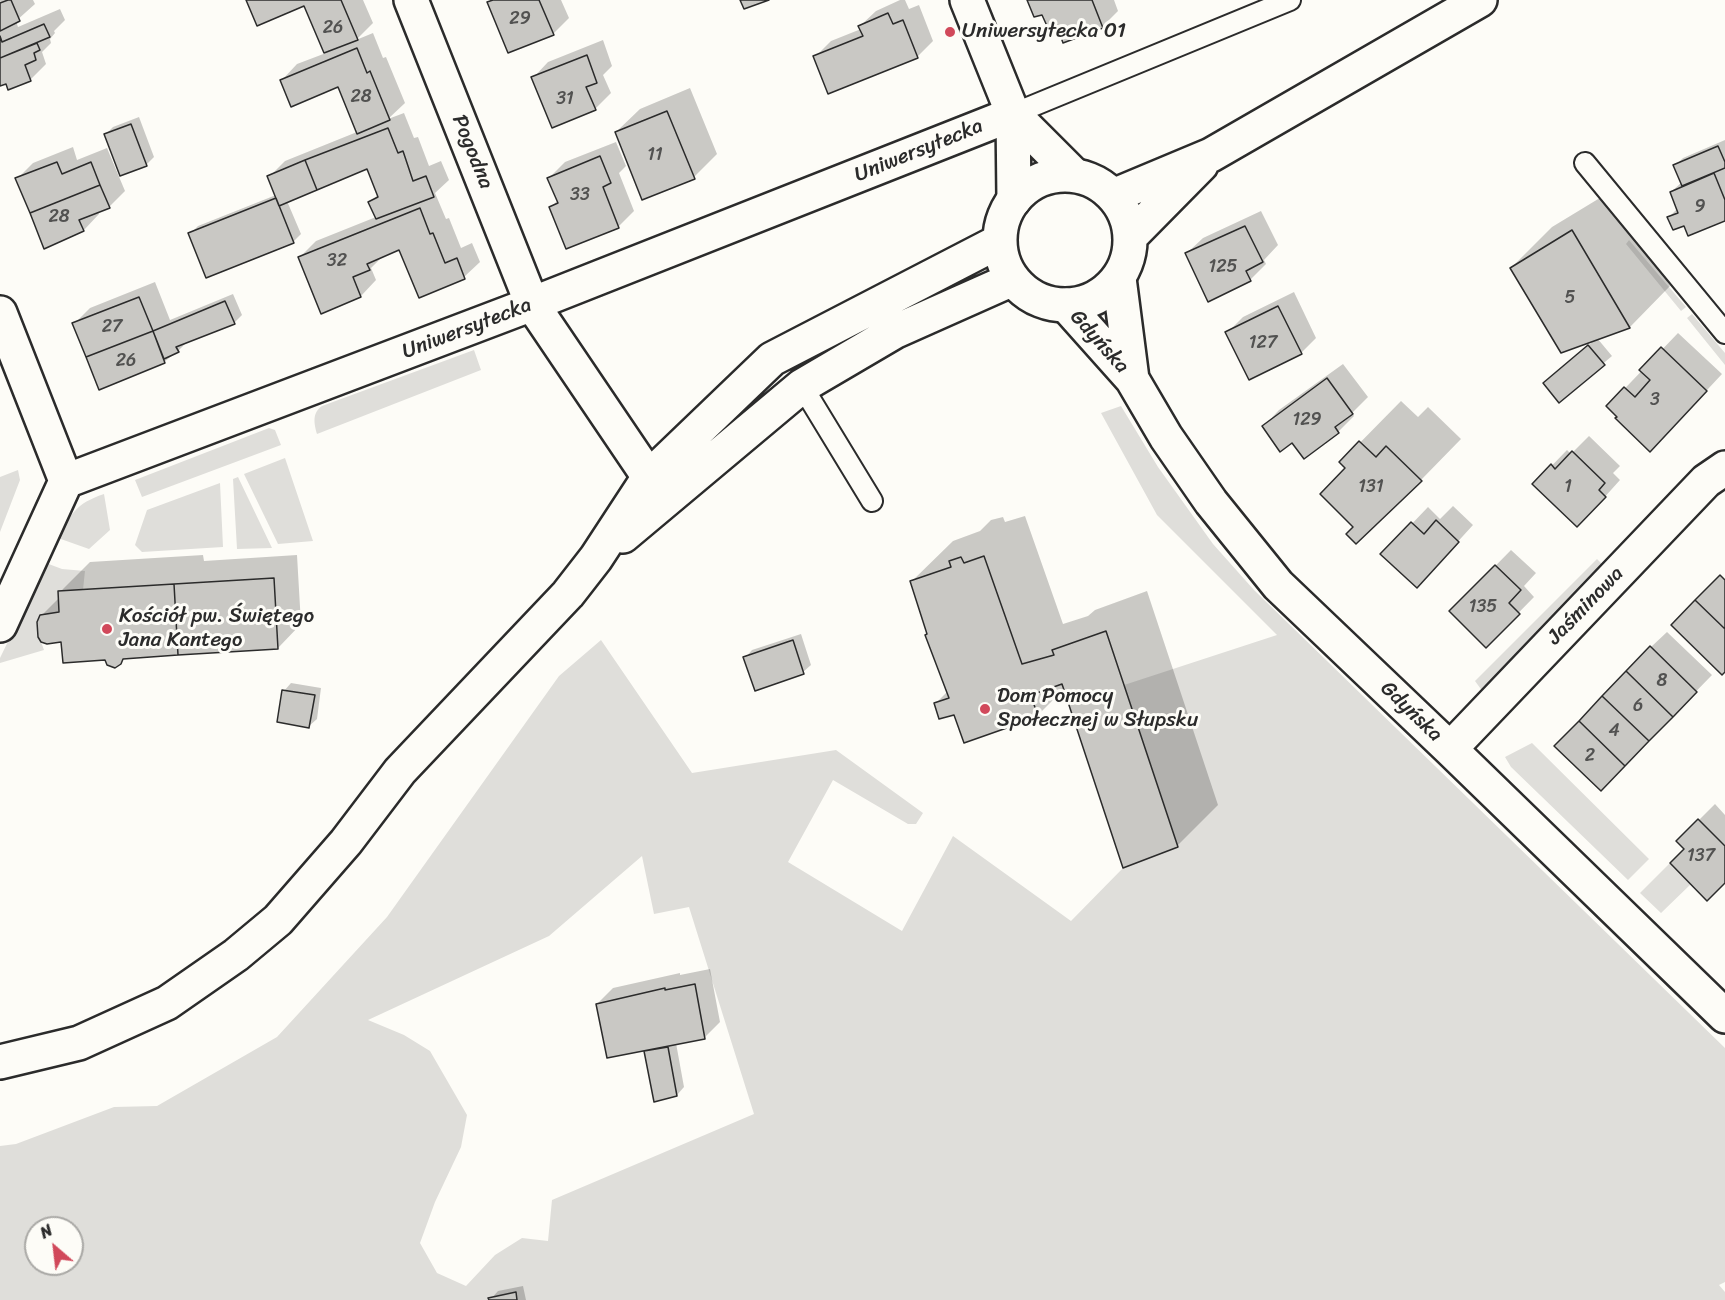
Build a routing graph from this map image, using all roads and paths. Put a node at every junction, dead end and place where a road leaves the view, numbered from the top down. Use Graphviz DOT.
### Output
graph roads {
  1 [pos="411,0"];
  2 [pos="967,0"];
  3 [pos="1290,0"];
  4 [pos="1480,0"];
  5 [pos="1013,114"];
  6 [pos="1211,155"];
  7 [pos="1585,163"];
  8 [pos="1074,175"];
  9 [pos="1113,196"];
  10 [pos="1014,200"];
  11 [pos="1130,237"];
  12 [pos="1000,241"];
  13 [pos="1119,278"];
  14 [pos="1013,279"];
  15 [pos="532,304"];
  16 [pos="1066,305"];
  17 [pos="0,313"];
  18 [pos="1725,333"];
  19 [pos="1132,379"];
  20 [pos="802,386"];
  21 [pos="1725,468"];
  22 [pos="649,477"];
  23 [pos="66,481"];
  24 [pos="872,501"];
  25 [pos="596,558"];
  26 [pos="0,625"];
  27 [pos="1450,749"];
  28 [pos="1725,1016"];
  29 [pos="0,1062"];
  1 -- 15 [label="street, Pogodna"];
  2 -- 5 [label="street"];
  3 -- 5 [label="lane"];
  4 -- 6 [label="street"];
  5 -- 8 [label="street"];
  5 -- 10 [label="street"];
  5 -- 15 [label="street, Uniwersytecka"];
  6 -- 9 [label="street"];
  6 -- 11 [label="street"];
  7 -- 18 [label="lane"];
  8 -- 9 [label="street"];
  8 -- 10 [label="street"];
  9 -- 11 [label="street"];
  10 -- 12 [label="street"];
  11 -- 13 [label="street"];
  12 -- 14 [label="street"];
  12 -- 22 [label="street"];
  13 -- 16 [label="street"];
  13 -- 19 [label="street, Gdyńska"];
  14 -- 16 [label="street"];
  14 -- 20 [label="street"];
  15 -- 22 [label="street, Pogodna"];
  15 -- 23 [label="street, Uniwersytecka"];
  16 -- 19 [label="street, Gdyńska"];
  17 -- 23 [label="street"];
  19 -- 27 [label="street, Gdyńska"];
  20 -- 24 [label="lane"];
  20 -- 25 [label="street"];
  21 -- 27 [label="street, Jaśminowa"];
  22 -- 25 [label="street"];
  23 -- 26 [label="street"];
  25 -- 29 [label="street"];
  27 -- 28 [label="street, Gdyńska"];
}
